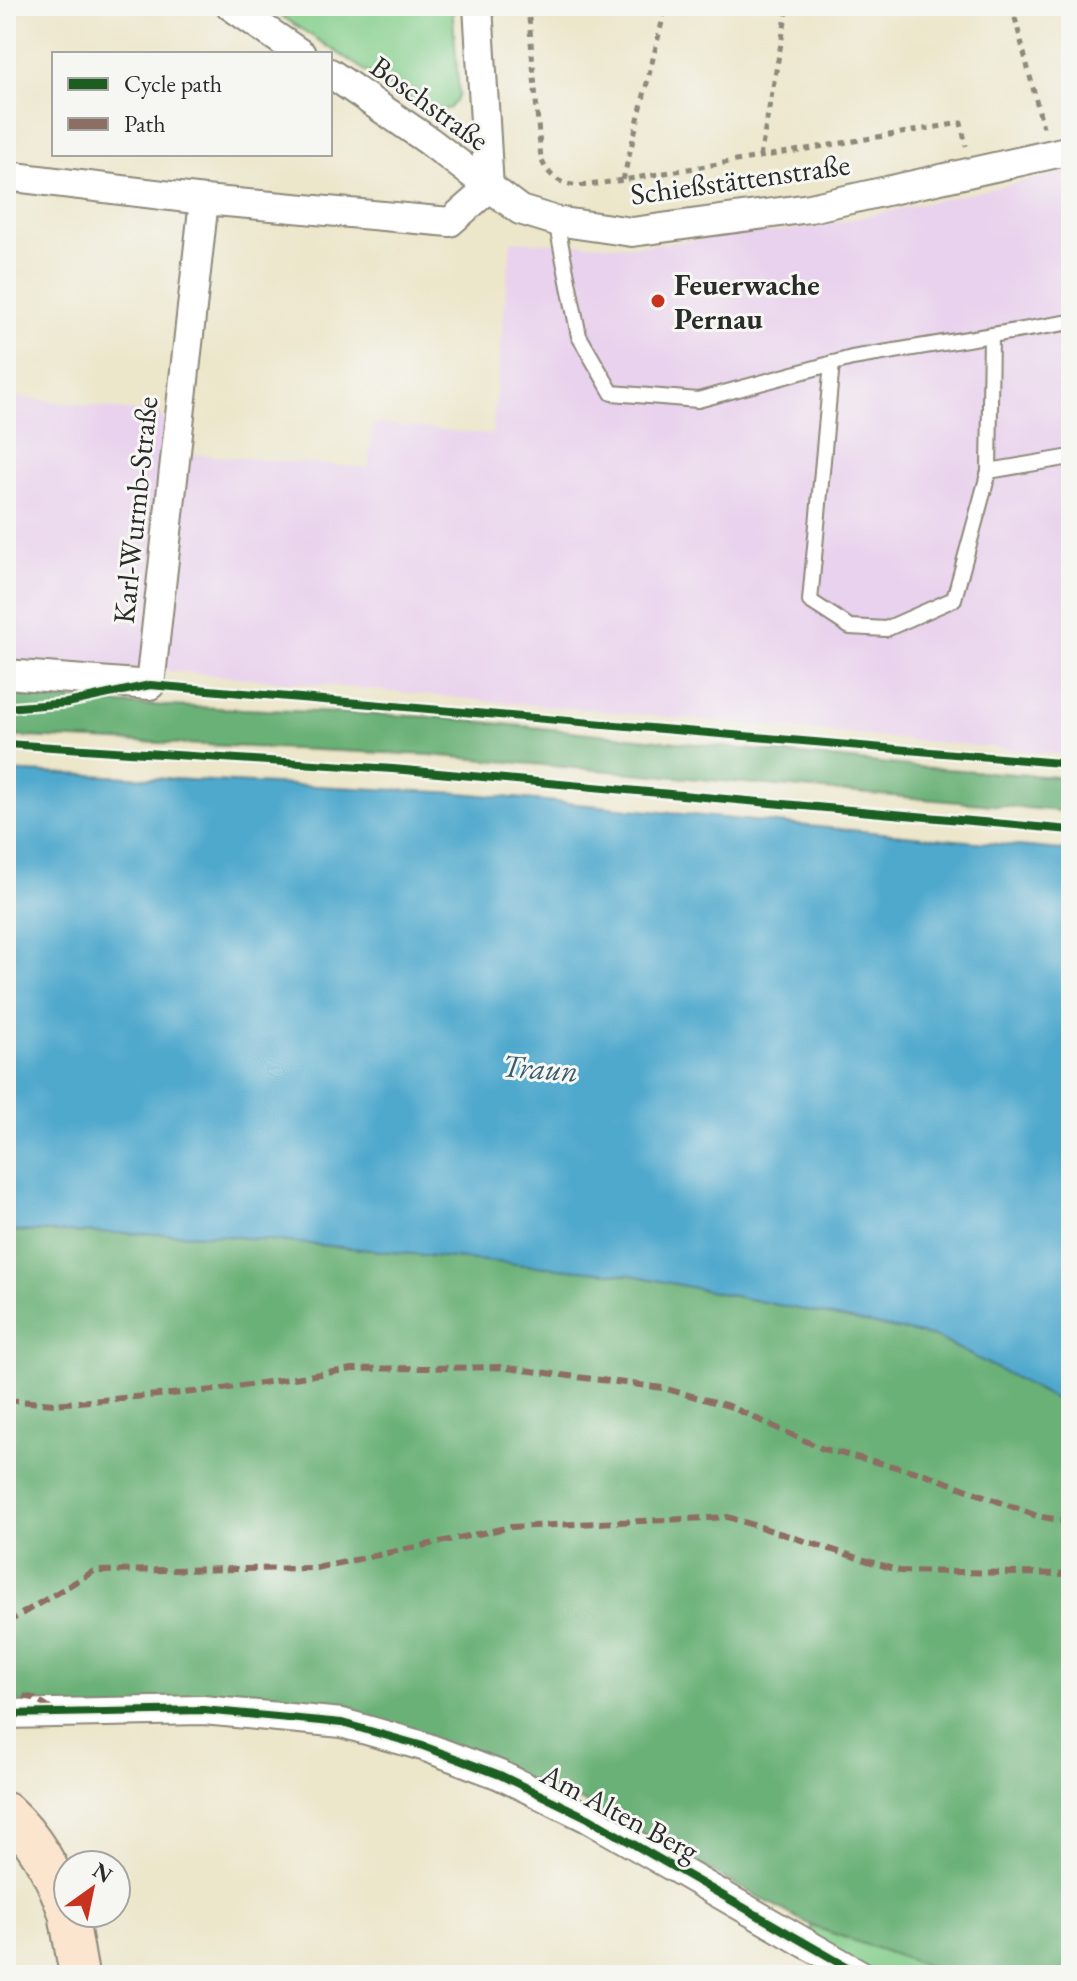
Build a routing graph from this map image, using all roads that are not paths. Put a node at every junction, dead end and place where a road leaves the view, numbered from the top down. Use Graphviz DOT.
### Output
graph roads {
  1 [pos="231,6"];
  2 [pos="478,6"];
  3 [pos="298,52"];
  4 [pos="332,74"];
  5 [pos="1059,153"];
  6 [pos="6,176"];
  7 [pos="489,188"];
  8 [pos="204,200"];
  9 [pos="556,221"];
  10 [pos="1071,322"];
  11 [pos="991,336"];
  12 [pos="832,363"];
  13 [pos="1071,457"];
  14 [pos="989,471"];
  15 [pos="6,674"];
  16 [pos="6,1714"];
  17 [pos="6,1812"];
  18 [pos="52,1873"];
  19 [pos="71,1929"];
  20 [pos="79,1975"];
  21 [pos="861,1975"];
  1 -- 3 [label="street"];
  2 -- 7 [label="street"];
  4 -- 7 [label="street, Boschstraße"];
  5 -- 9 [label="street, Schießstättenstraße"];
  6 -- 8 [label="street"];
  7 -- 8 [label="street"];
  7 -- 9 [label="street, Schießstättenstraße"];
  8 -- 15 [label="street, Karl-Wurmb-Straße"];
  9 -- 12 [label="lane"];
  10 -- 11 [label="lane"];
  11 -- 12 [label="lane"];
  11 -- 14 [label="lane"];
  12 -- 14 [label="lane"];
  13 -- 14 [label="lane"];
  16 -- 21 [label="street, Am Alten Berg"];
  17 -- 18 [label="main road"];
  19 -- 20 [label="main road"];
}
